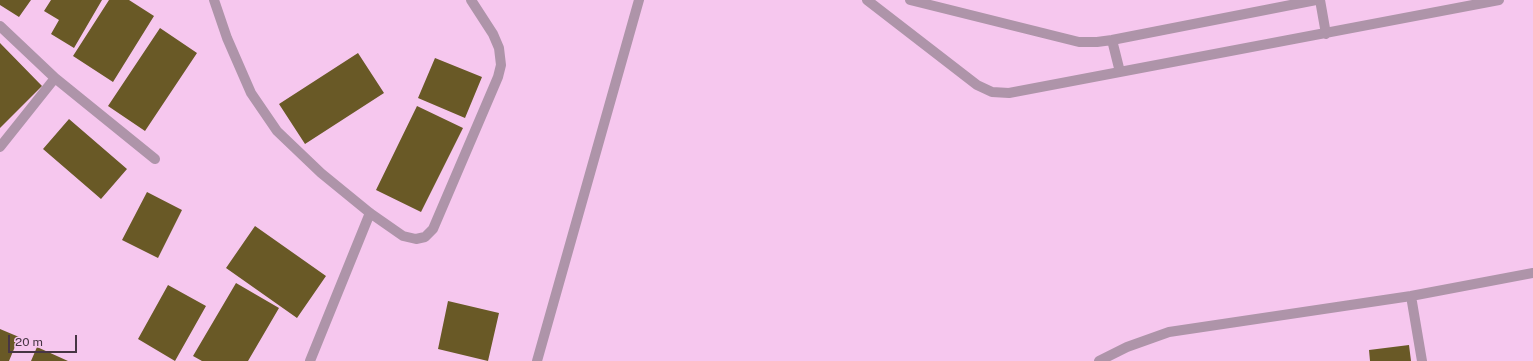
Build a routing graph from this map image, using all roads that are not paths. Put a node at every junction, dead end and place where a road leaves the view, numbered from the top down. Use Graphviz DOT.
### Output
graph roads {
  1 [pos="214,0"];
  2 [pos="471,0"];
  3 [pos="639,0"];
  4 [pos="867,0"];
  5 [pos="910,0"];
  6 [pos="1316,0"];
  7 [pos="1320,0"];
  8 [pos="1499,0"];
  9 [pos="0,26"];
  10 [pos="1326,34"];
  11 [pos="1112,40"];
  12 [pos="1120,72"];
  13 [pos="55,78"];
  14 [pos="0,147"];
  15 [pos="155,159"];
  16 [pos="370,213"];
  17 [pos="1533,273"];
  18 [pos="1411,296"];
  19 [pos="310,361"];
  20 [pos="537,361"];
  21 [pos="1100,361"];
  22 [pos="1422,361"];
  1 -- 16 [label="street"];
  2 -- 16 [label="street"];
  3 -- 20 [label="street"];
  4 -- 12 [label="street"];
  5 -- 11 [label="street"];
  6 -- 11 [label="street"];
  7 -- 10 [label="street"];
  8 -- 10 [label="street"];
  9 -- 13 [label="street"];
  10 -- 12 [label="street"];
  11 -- 12 [label="street"];
  13 -- 14 [label="street"];
  13 -- 15 [label="street"];
  16 -- 19 [label="street"];
  17 -- 18 [label="street"];
  18 -- 21 [label="street"];
  18 -- 22 [label="street"];
}
